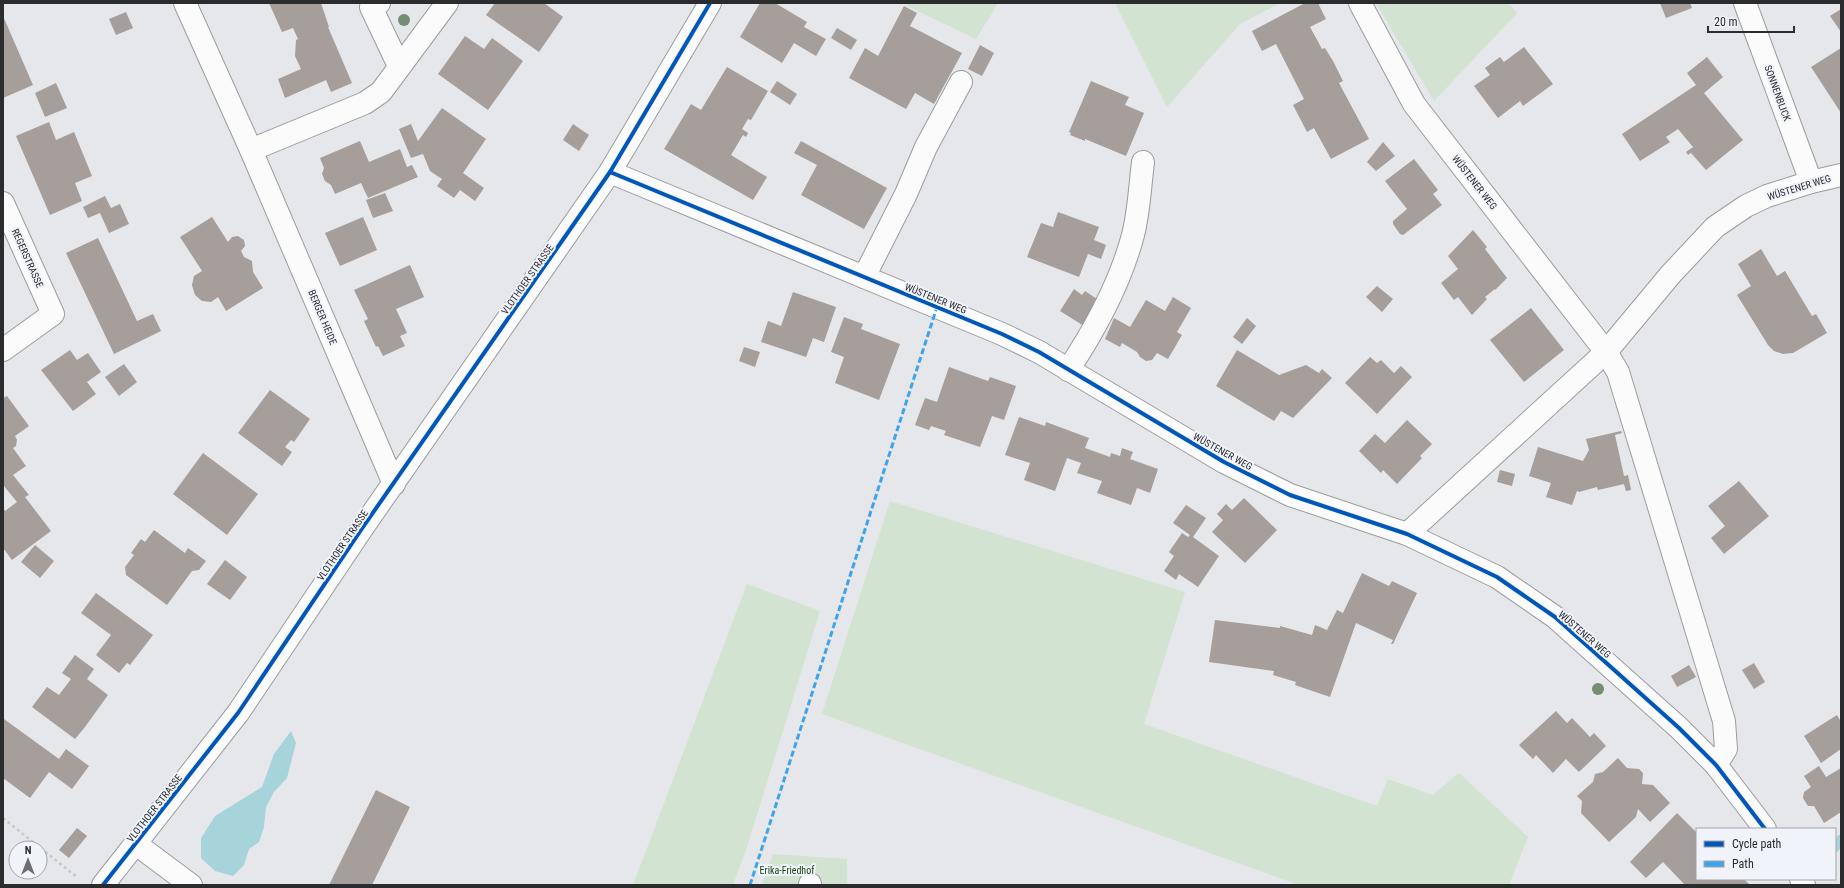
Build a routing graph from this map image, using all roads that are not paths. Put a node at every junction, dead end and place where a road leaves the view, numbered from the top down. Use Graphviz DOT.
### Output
graph roads {
  1 [pos="185,3"];
  2 [pos="380,3"];
  3 [pos="447,3"];
  4 [pos="710,3"];
  5 [pos="1360,3"];
  6 [pos="1745,3"];
  7 [pos="399,66"];
  8 [pos="961,82"];
  9 [pos="251,150"];
  10 [pos="1142,162"];
  11 [pos="610,172"];
  12 [pos="1841,175"];
  13 [pos="1811,182"];
  14 [pos="3,203"];
  15 [pos="864,278"];
  16 [pos="3,350"];
  17 [pos="1606,352"];
  18 [pos="1068,370"];
  19 [pos="394,484"];
  20 [pos="1408,534"];
  21 [pos="1716,765"];
  22 [pos="1764,828"];
  23 [pos="136,844"];
  24 [pos="103,885"];
  25 [pos="191,885"];
  1 -- 9 [label="street, BERGER HEIDE"];
  2 -- 7 [label="street"];
  3 -- 7 [label="street"];
  4 -- 11 [label="street, VLOTHOER STRASSE"];
  5 -- 17 [label="street, WÜSTENER WEG"];
  6 -- 13 [label="street, SONNENBLICK"];
  7 -- 9 [label="street"];
  8 -- 15 [label="street"];
  9 -- 19 [label="street, BERGER HEIDE"];
  10 -- 18 [label="street"];
  11 -- 15 [label="street, WÜSTENER WEG"];
  11 -- 19 [label="street, VLOTHOER STRASSE"];
  12 -- 13 [label="street, WÜSTENER WEG"];
  13 -- 17 [label="street, WÜSTENER WEG"];
  14 -- 16 [label="street, REGERSTRASSE"];
  15 -- 18 [label="street, WÜSTENER WEG"];
  17 -- 20 [label="street, WÜSTENER WEG"];
  17 -- 21 [label="street, WÜSTENER WEG"];
  18 -- 20 [label="street, WÜSTENER WEG"];
  19 -- 23 [label="street, VLOTHOER STRASSE"];
  20 -- 21 [label="street, WÜSTENER WEG"];
  21 -- 22 [label="street, WÜSTENER WEG"];
  23 -- 24 [label="street, VLOTHOER STRASSE"];
  23 -- 25 [label="street"];
}
